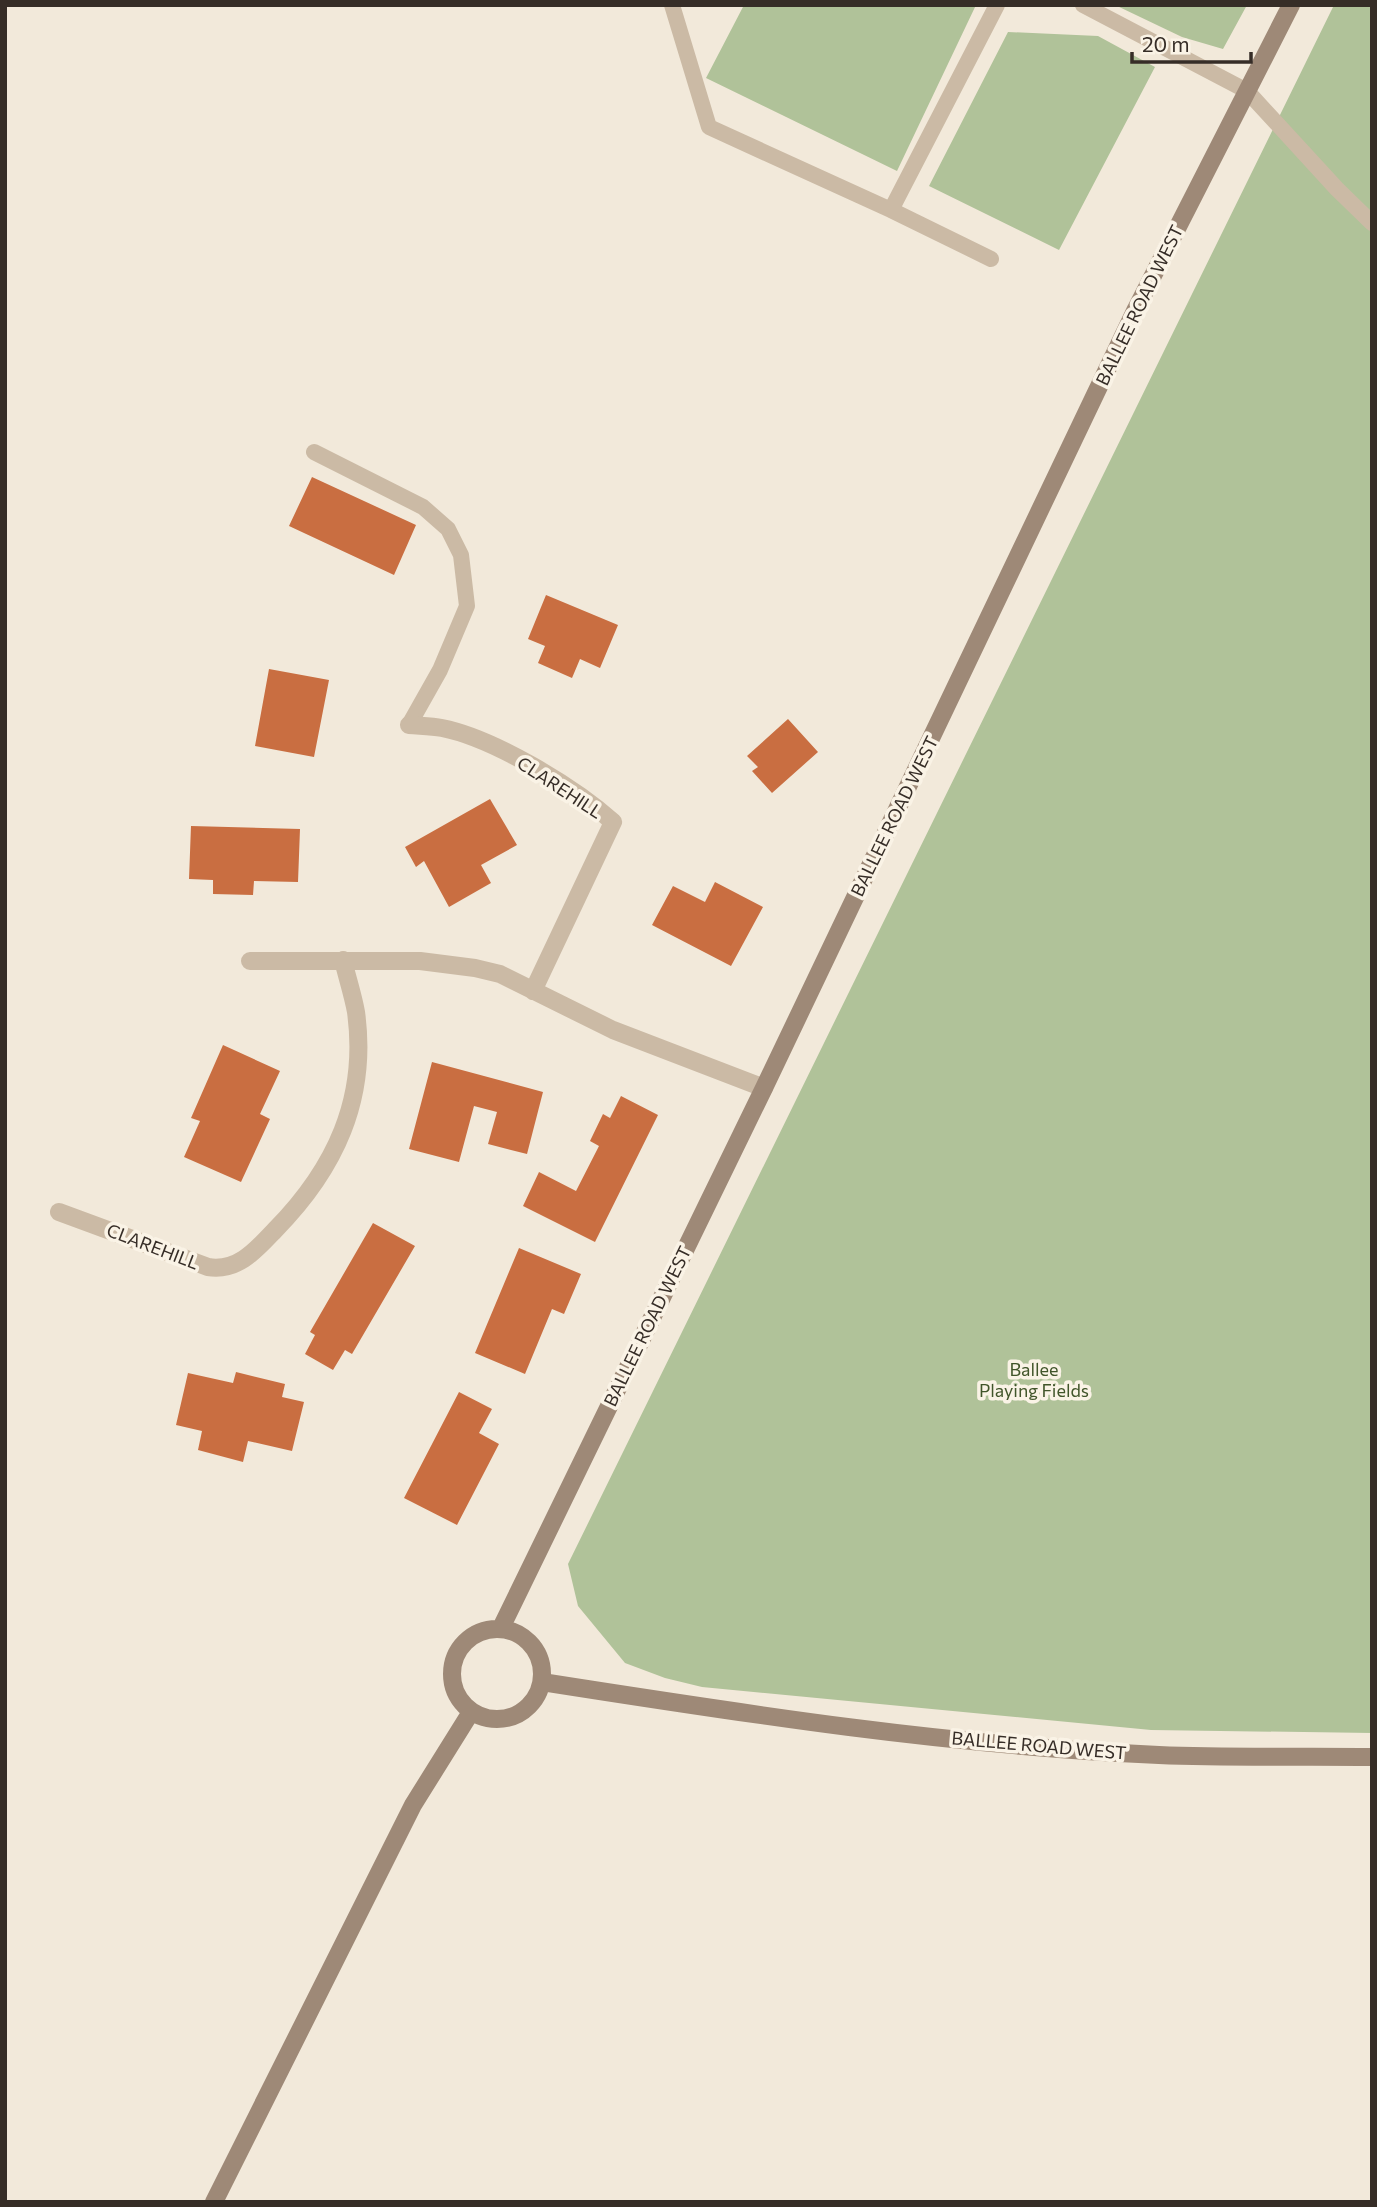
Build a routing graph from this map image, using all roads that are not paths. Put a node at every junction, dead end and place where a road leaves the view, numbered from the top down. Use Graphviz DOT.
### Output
graph roads {
  1 [pos="672,5"];
  2 [pos="997,5"];
  3 [pos="1083,5"];
  4 [pos="1291,5"];
  5 [pos="1247,91"];
  6 [pos="891,210"];
  7 [pos="1372,223"];
  8 [pos="991,259"];
  9 [pos="314,452"];
  10 [pos="409,725"];
  11 [pos="343,960"];
  12 [pos="250,961"];
  13 [pos="533,991"];
  14 [pos="764,1088"];
  15 [pos="59,1212"];
  16 [pos="500,1628"];
  17 [pos="542,1682"];
  18 [pos="471,1712"];
  19 [pos="1372,1757"];
  20 [pos="214,2202"];
  1 -- 6 [label="lane"];
  2 -- 6 [label="lane"];
  3 -- 5 [label="lane"];
  4 -- 5 [label="street, BALLEE ROAD WEST"];
  5 -- 7 [label="lane"];
  5 -- 14 [label="street, BALLEE ROAD WEST"];
  6 -- 8 [label="lane"];
  9 -- 10 [label="lane"];
  10 -- 13 [label="street, CLAREHILL"];
  11 -- 12 [label="street"];
  11 -- 13 [label="street"];
  11 -- 15 [label="street, CLAREHILL"];
  13 -- 14 [label="street"];
  14 -- 16 [label="street, BALLEE ROAD WEST"];
  16 -- 17 [label="street"];
  16 -- 18 [label="street"];
  17 -- 18 [label="street"];
  17 -- 19 [label="street, BALLEE ROAD WEST"];
  18 -- 20 [label="street"];
}
